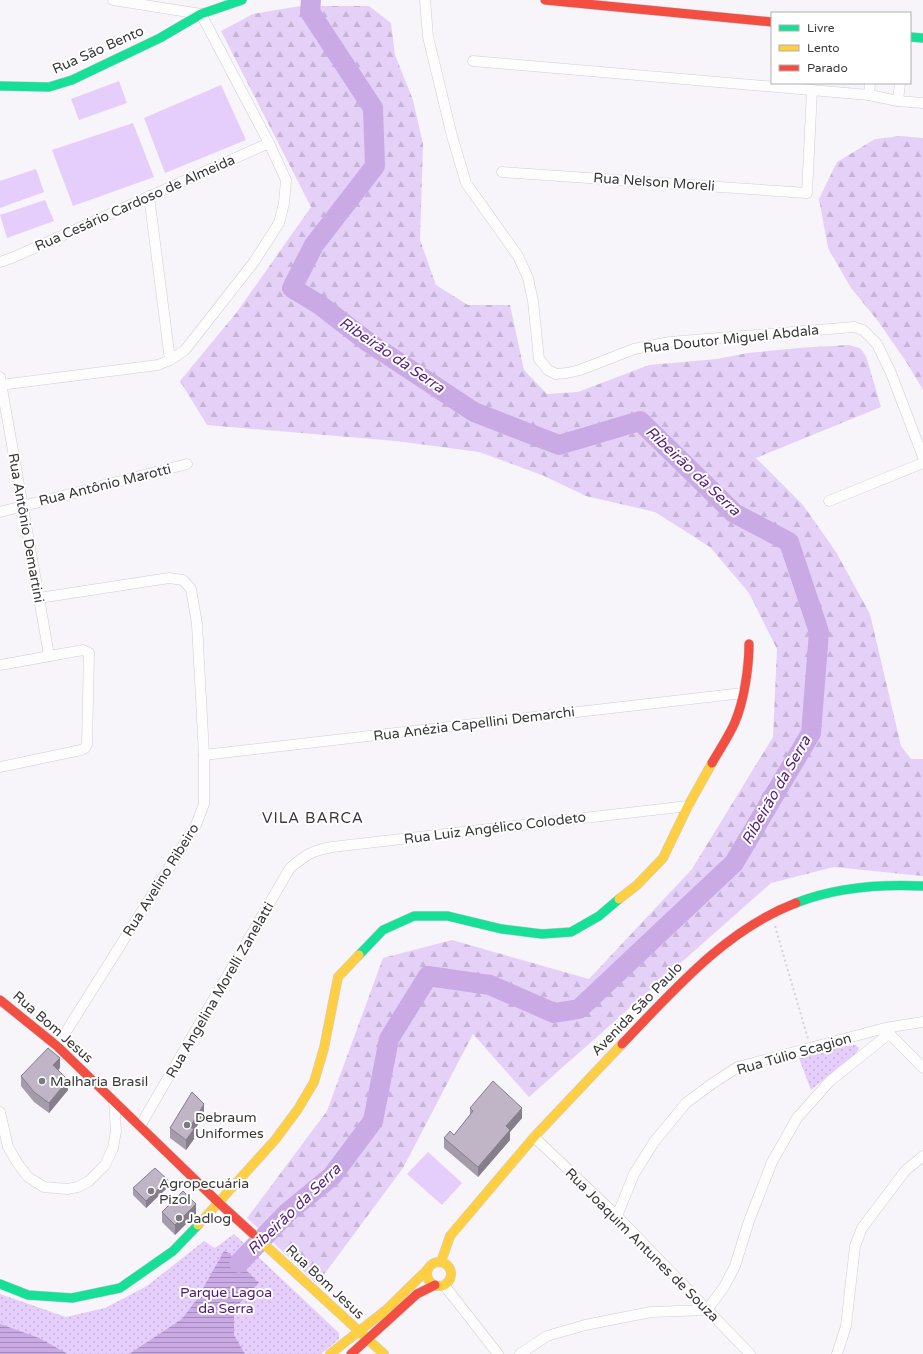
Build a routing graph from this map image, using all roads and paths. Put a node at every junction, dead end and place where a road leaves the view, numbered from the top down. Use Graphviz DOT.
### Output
graph roads {
  1 [pos="113,0"];
  2 [pos="242,0"];
  3 [pos="425,0"];
  4 [pos="545,0"];
  5 [pos="201,14"];
  6 [pos="771,22"];
  7 [pos="911,37"];
  8 [pos="923,38"];
  9 [pos="473,61"];
  10 [pos="870,84"];
  11 [pos="900,84"];
  12 [pos="0,86"];
  13 [pos="812,90"];
  14 [pos="869,95"];
  15 [pos="898,101"];
  16 [pos="923,103"];
  17 [pos="269,143"];
  18 [pos="502,172"];
  19 [pos="148,196"];
  20 [pos="0,262"];
  21 [pos="170,360"];
  22 [pos="0,382"];
  23 [pos="923,457"];
  24 [pos="923,463"];
  25 [pos="187,464"];
  26 [pos="830,501"];
  27 [pos="22,505"];
  28 [pos="0,512"];
  29 [pos="39,598"];
  30 [pos="748,644"];
  31 [pos="49,655"];
  32 [pos="0,664"];
  33 [pos="743,693"];
  34 [pos="204,755"];
  35 [pos="0,767"];
  36 [pos="688,806"];
  37 [pos="303,857"];
  38 [pos="923,886"];
  39 [pos="772,913"];
  40 [pos="0,1000"];
  41 [pos="923,1022"];
  42 [pos="887,1031"];
  43 [pos="57,1046"];
  44 [pos="810,1048"];
  45 [pos="923,1068"];
  46 [pos="114,1100"];
  47 [pos="0,1112"];
  48 [pos="140,1126"];
  49 [pos="534,1137"];
  50 [pos="923,1156"];
  51 [pos="220,1203"];
  52 [pos="617,1216"];
  53 [pos="441,1262"];
  54 [pos="428,1269"];
  55 [pos="0,1284"];
  56 [pos="439,1285"];
  57 [pos="707,1310"];
  58 [pos="358,1331"];
  59 [pos="368,1340"];
  60 [pos="330,1354"];
  61 [pos="351,1354"];
  62 [pos="384,1354"];
  63 [pos="498,1354"];
  64 [pos="520,1354"];
  65 [pos="750,1354"];
  66 [pos="837,1354"];
  1 -- 5 [label="street"];
  2 -- 5 [label="street, Rua São Bento"];
  3 -- 23 [label="street, Rua Doutor Miguel Abdala"];
  4 -- 6 [label="street"];
  5 -- 12 [label="street, Rua São Bento"];
  5 -- 17 [label="street"];
  7 -- 8 [label="street"];
  9 -- 13 [label="street"];
  10 -- 14 [label="street"];
  11 -- 15 [label="street"];
  13 -- 14 [label="street"];
  13 -- 18 [label="street, Rua Nelson Moreli"];
  14 -- 15 [label="street"];
  15 -- 16 [label="street"];
  17 -- 19 [label="street, Rua Cesário Cardoso de Almeida"];
  17 -- 21 [label="street"];
  19 -- 20 [label="street, Rua Cesário Cardoso de Almeida"];
  19 -- 21 [label="street"];
  21 -- 22 [label="street"];
  22 -- 27 [label="street, Rua Antônio Demartini"];
  24 -- 26 [label="street"];
  25 -- 27 [label="street, Rua Antônio Marotti"];
  27 -- 28 [label="street, Rua Antônio Marotti"];
  27 -- 29 [label="street, Rua Antônio Demartini"];
  29 -- 31 [label="street, Rua Antônio Demartini"];
  29 -- 34 [label="street, Rua Avelino Ribeiro"];
  30 -- 33 [label="street"];
  31 -- 32 [label="street"];
  31 -- 35 [label="street"];
  33 -- 34 [label="street, Rua Anézia Capellini Demarchi"];
  33 -- 36 [label="street"];
  34 -- 43 [label="street, Rua Avelino Ribeiro"];
  36 -- 37 [label="street, Rua Luiz Angélico Colodeto"];
  36 -- 51 [label="street"];
  37 -- 48 [label="street, Rua Angelina Morelli Zanelatti"];
  38 -- 39 [label="street, Avenida São Paulo"];
  39 -- 44 [label="path"];
  39 -- 49 [label="street, Avenida São Paulo"];
  40 -- 43 [label="street, Rua Bom Jesus"];
  41 -- 42 [label="street, Rua Túlio Scagion"];
  42 -- 44 [label="street, Rua Túlio Scagion"];
  42 -- 45 [label="street"];
  42 -- 57 [label="street"];
  43 -- 46 [label="street, Rua Bom Jesus"];
  44 -- 52 [label="street, Rua Túlio Scagion"];
  46 -- 47 [label="street"];
  46 -- 48 [label="street, Rua Bom Jesus"];
  48 -- 51 [label="street, Rua Bom Jesus"];
  49 -- 52 [label="street, Rua Joaquim Antunes de Souza"];
  49 -- 53 [label="street, Avenida São Paulo"];
  50 -- 66 [label="street"];
  51 -- 55 [label="street"];
  51 -- 58 [label="street, Rua Bom Jesus"];
  52 -- 57 [label="street, Rua Joaquim Antunes de Souza"];
  53 -- 54 [label="street"];
  53 -- 56 [label="street"];
  54 -- 56 [label="street"];
  54 -- 58 [label="street"];
  56 -- 59 [label="street"];
  56 -- 63 [label="street"];
  57 -- 64 [label="street"];
  57 -- 65 [label="street, Rua Joaquim Antunes de Souza"];
  58 -- 59 [label="street, Rua Bom Jesus"];
  58 -- 60 [label="street"];
  59 -- 61 [label="street"];
  59 -- 62 [label="street, Rua Bom Jesus"];
}
